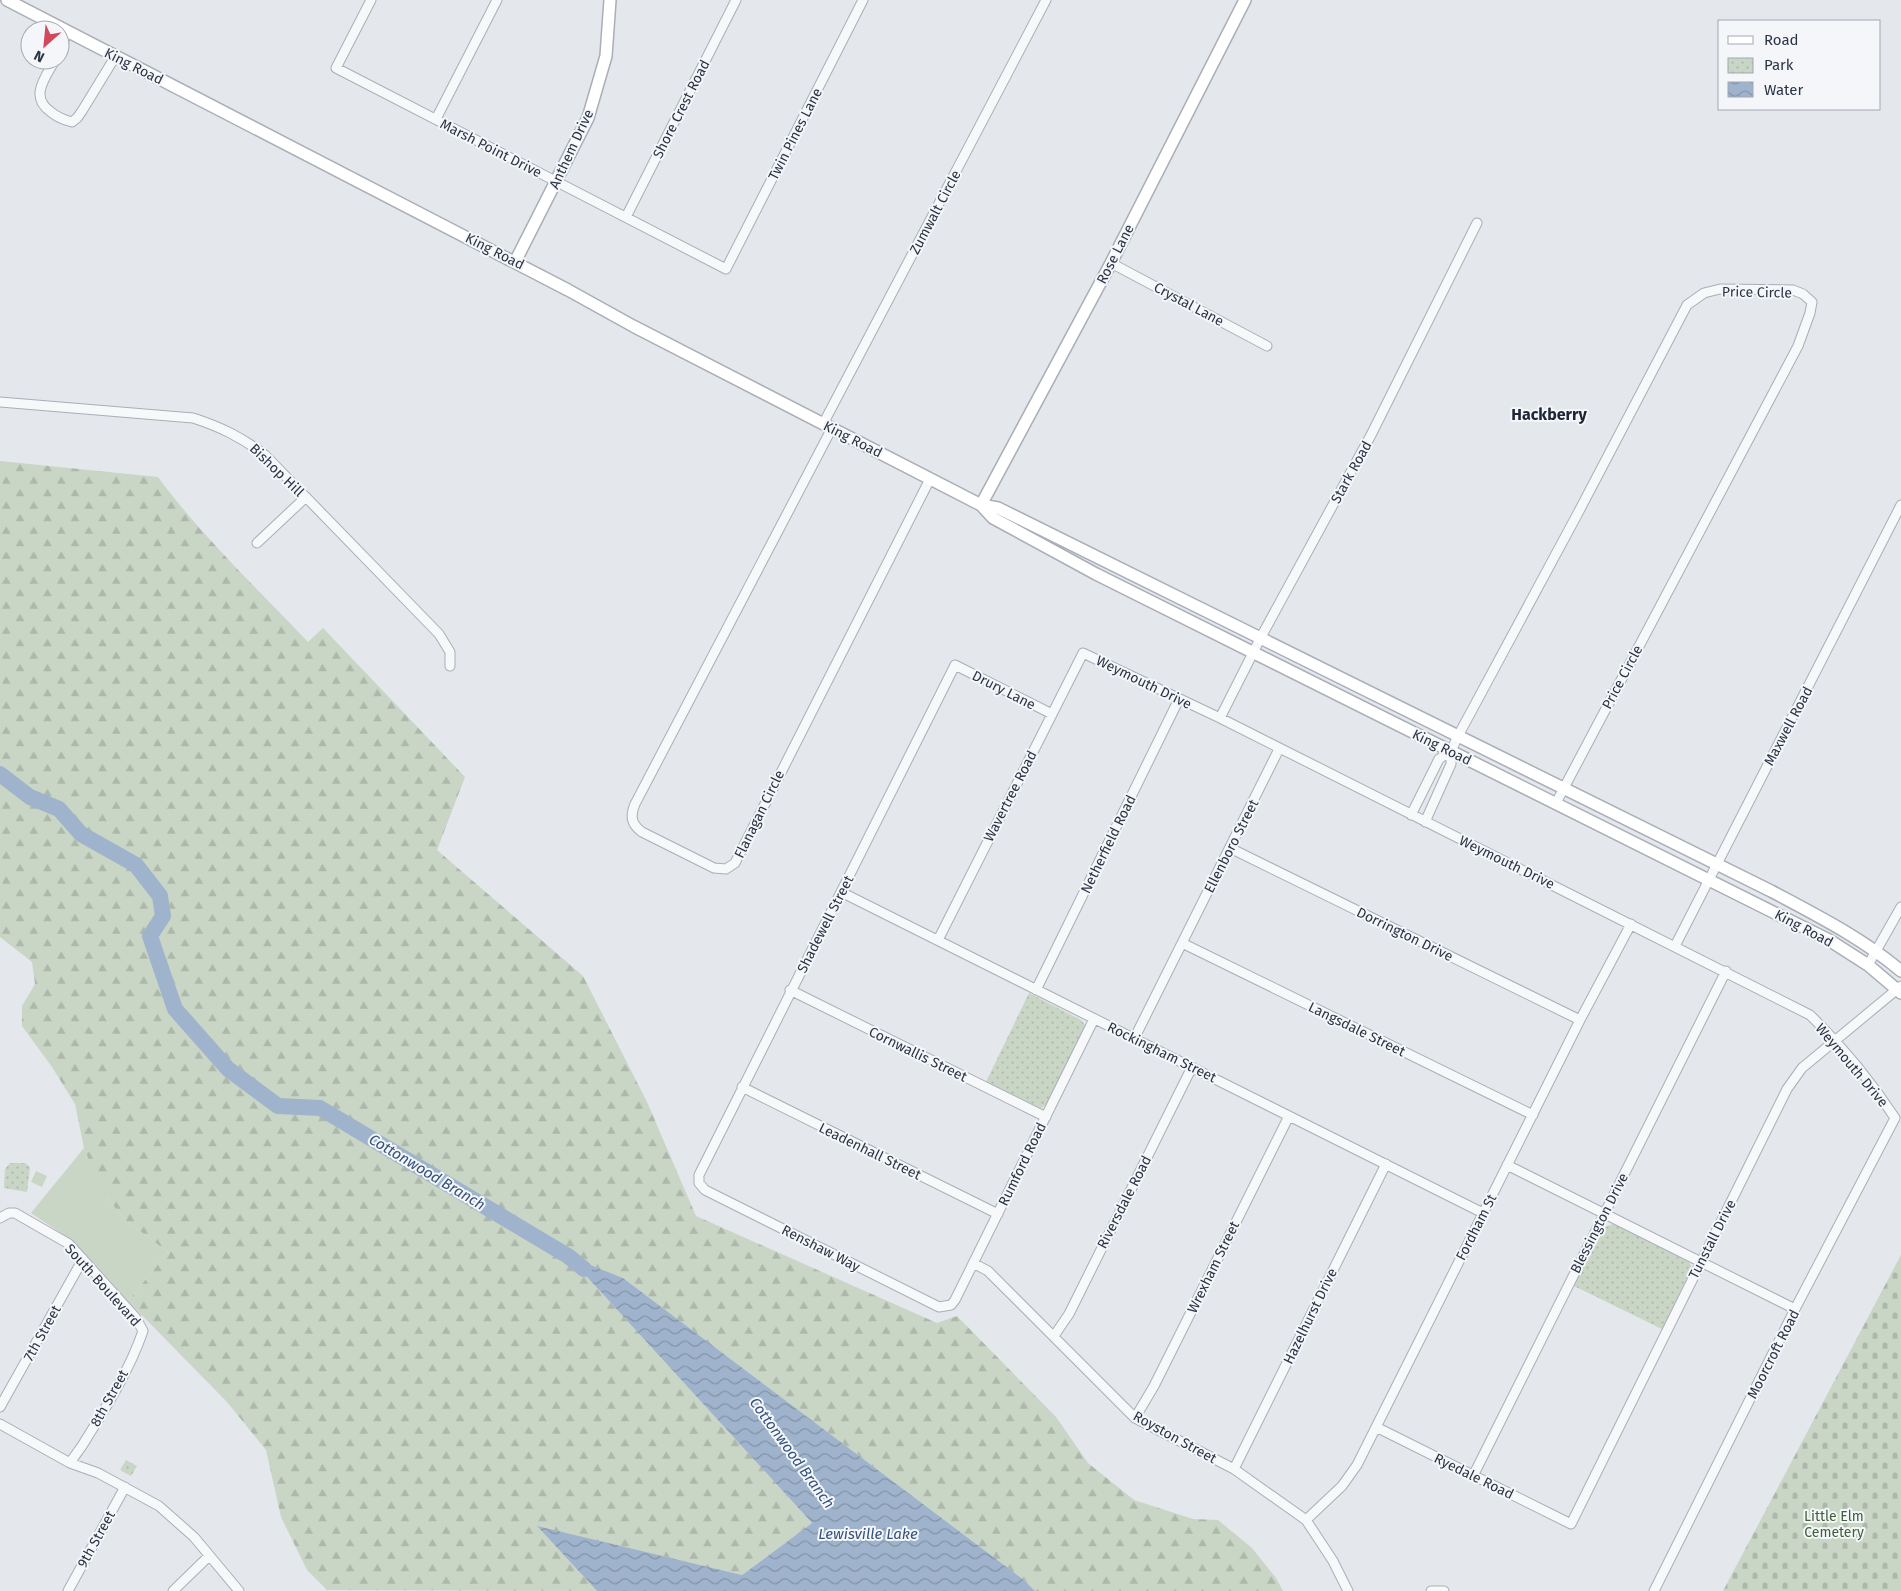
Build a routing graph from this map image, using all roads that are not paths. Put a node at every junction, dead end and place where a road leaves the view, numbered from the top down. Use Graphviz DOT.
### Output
graph roads {
  1 [pos="7,0"];
  2 [pos="371,0"];
  3 [pos="497,0"];
  4 [pos="610,0"];
  5 [pos="736,0"];
  6 [pos="862,0"];
  7 [pos="1046,0"];
  8 [pos="1242,1"];
  9 [pos="46,20"];
  10 [pos="70,32"];
  11 [pos="115,56"];
  12 [pos="49,70"];
  13 [pos="436,119"];
  14 [pos="557,181"];
  15 [pos="626,217"];
  16 [pos="1477,223"];
  17 [pos="515,262"];
  18 [pos="1111,263"];
  19 [pos="726,269"];
  20 [pos="1266,346"];
  21 [pos="0,402"];
  22 [pos="828,426"];
  23 [pos="930,479"];
  24 [pos="306,498"];
  25 [pos="981,505"];
  26 [pos="1901,505"];
  27 [pos="257,543"];
  28 [pos="1164,590"];
  29 [pos="1157,604"];
  30 [pos="1261,637"];
  31 [pos="1253,652"];
  32 [pos="1083,653"];
  33 [pos="955,665"];
  34 [pos="450,666"];
  35 [pos="1179,699"];
  36 [pos="1399,706"];
  37 [pos="1052,714"];
  38 [pos="1220,718"];
  39 [pos="1390,721"];
  40 [pos="1458,736"];
  41 [pos="1279,749"];
  42 [pos="1451,751"];
  43 [pos="1563,788"];
  44 [pos="1556,803"];
  45 [pos="1411,815"];
  46 [pos="1424,822"];
  47 [pos="1230,848"];
  48 [pos="1716,864"];
  49 [pos="1709,880"];
  50 [pos="841,892"];
  51 [pos="1901,907"];
  52 [pos="1631,924"];
  53 [pos="938,940"];
  54 [pos="1182,943"];
  55 [pos="1675,946"];
  56 [pos="1877,952"];
  57 [pos="1868,965"];
  58 [pos="1901,970"];
  59 [pos="1726,971"];
  60 [pos="1900,989"];
  61 [pos="790,990"];
  62 [pos="1036,990"];
  63 [pos="1094,1019"];
  64 [pos="1580,1020"];
  65 [pos="1134,1038"];
  66 [pos="1836,1040"];
  67 [pos="1192,1067"];
  68 [pos="742,1087"];
  69 [pos="1533,1115"];
  70 [pos="1289,1116"];
  71 [pos="1046,1118"];
  72 [pos="1895,1118"];
  73 [pos="1386,1164"];
  74 [pos="1507,1165"];
  75 [pos="699,1183"];
  76 [pos="1483,1213"];
  77 [pos="1604,1213"];
  78 [pos="998,1214"];
  79 [pos="0,1218"];
  80 [pos="83,1259"];
  81 [pos="1701,1262"];
  82 [pos="974,1263"];
  83 [pos="947,1306"];
  84 [pos="1795,1309"];
  85 [pos="143,1331"];
  86 [pos="1054,1336"];
  87 [pos="0,1407"];
  88 [pos="1135,1418"];
  89 [pos="0,1424"];
  90 [pos="1376,1427"];
  91 [pos="70,1463"];
  92 [pos="1234,1468"];
  93 [pos="1473,1476"];
  94 [pos="125,1487"];
  95 [pos="1306,1520"];
  96 [pos="1571,1524"];
  97 [pos="209,1556"];
  98 [pos="68,1591"];
  99 [pos="173,1591"];
  100 [pos="239,1591"];
  101 [pos="1348,1591"];
  102 [pos="1431,1591"];
  103 [pos="1444,1591"];
  104 [pos="1654,1591"];
  1 -- 9 [label="street, King Road"];
  2 -- 13 [label="street, Marsh Point Drive"];
  3 -- 13 [label="street"];
  4 -- 14 [label="street, Anthem Drive"];
  5 -- 15 [label="street, Shore Crest Road"];
  6 -- 19 [label="street, Twin Pines Lane"];
  7 -- 22 [label="street, Zumwalt Circle"];
  8 -- 18 [label="street, Rose Lane"];
  10 -- 11 [label="street, King Road"];
  11 -- 12 [label="street"];
  11 -- 17 [label="street, King Road"];
  13 -- 14 [label="street, Marsh Point Drive"];
  14 -- 15 [label="street, Marsh Point Drive"];
  14 -- 17 [label="street, Anthem Drive"];
  15 -- 19 [label="street, Marsh Point Drive"];
  16 -- 30 [label="street, Stark Road"];
  17 -- 22 [label="street, King Road"];
  18 -- 20 [label="street, Crystal Lane"];
  18 -- 25 [label="street, Rose Lane"];
  21 -- 24 [label="street, Bishop Hill"];
  22 -- 23 [label="street, King Road"];
  22 -- 23 [label="street, Flanagan Circle"];
  23 -- 25 [label="street, King Road"];
  24 -- 27 [label="street"];
  24 -- 34 [label="street, Bishop Hill"];
  25 -- 28 [label="street, King Road"];
  25 -- 29 [label="street, King Road"];
  26 -- 48 [label="street, Maxwell Road"];
  28 -- 29 [label="street"];
  28 -- 30 [label="street, King Road"];
  29 -- 31 [label="street, King Road"];
  30 -- 31 [label="street, Stark Road"];
  30 -- 36 [label="street, King Road"];
  31 -- 38 [label="street, Stark Road"];
  31 -- 39 [label="street, King Road"];
  32 -- 35 [label="street, Weymouth Drive"];
  32 -- 37 [label="street, Wavertree Road"];
  33 -- 37 [label="street, Drury Lane"];
  33 -- 50 [label="street, Shadewell Street"];
  35 -- 38 [label="street, Weymouth Drive"];
  35 -- 62 [label="street, Netherfield Road"];
  36 -- 39 [label="street"];
  36 -- 40 [label="street, King Road"];
  37 -- 53 [label="street, Wavertree Road"];
  38 -- 41 [label="street, Weymouth Drive"];
  39 -- 42 [label="street, King Road"];
  40 -- 42 [label="street"];
  40 -- 43 [label="street, King Road"];
  40 -- 43 [label="street, Price Circle"];
  41 -- 45 [label="street, Weymouth Drive"];
  41 -- 47 [label="street, Ellenboro Street"];
  42 -- 44 [label="street, King Road"];
  42 -- 45 [label="street"];
  42 -- 46 [label="street"];
  43 -- 44 [label="street, Price Circle"];
  43 -- 48 [label="street, King Road"];
  44 -- 49 [label="street, King Road"];
  45 -- 46 [label="street, Weymouth Drive"];
  46 -- 52 [label="street, Weymouth Drive"];
  47 -- 54 [label="street, Ellenboro Street"];
  47 -- 64 [label="street, Dorrington Drive"];
  48 -- 49 [label="street, Maxwell Road"];
  48 -- 56 [label="street, King Road"];
  49 -- 55 [label="street, Maxwell Road"];
  49 -- 57 [label="street, King Road"];
  50 -- 53 [label="street, Rockingham Street"];
  50 -- 61 [label="street, Shadewell Street"];
  51 -- 56 [label="street"];
  52 -- 55 [label="street, Weymouth Drive"];
  52 -- 64 [label="street, Fordham St"];
  53 -- 62 [label="street, Rockingham Street"];
  54 -- 65 [label="street, Ellenboro Street"];
  54 -- 69 [label="street, Langsdale Street"];
  55 -- 59 [label="street, Weymouth Drive"];
  56 -- 57 [label="street"];
  56 -- 58 [label="street, King Road"];
  57 -- 60 [label="street, King Road"];
  59 -- 66 [label="street, Weymouth Drive"];
  59 -- 77 [label="street, Blessington Drive"];
  60 -- 66 [label="street, Tunstall Drive"];
  61 -- 68 [label="street, Shadewell Street"];
  61 -- 71 [label="street, Cornwallis Street"];
  62 -- 63 [label="street, Rockingham Street"];
  63 -- 65 [label="street, Rockingham Street"];
  63 -- 71 [label="street, Rumford Road"];
  64 -- 69 [label="street, Fordham St"];
  65 -- 67 [label="street, Rockingham Street"];
  66 -- 72 [label="street, Weymouth Drive"];
  66 -- 81 [label="street, Tunstall Drive"];
  67 -- 70 [label="street, Rockingham Street"];
  67 -- 86 [label="street, Riversdale Road"];
  68 -- 75 [label="street, Shadewell Street"];
  68 -- 78 [label="street, Leadenhall Street"];
  69 -- 74 [label="street, Fordham St"];
  70 -- 73 [label="street, Rockingham Street"];
  70 -- 88 [label="street, Wrexham Street"];
  71 -- 78 [label="street, Rumford Road"];
  72 -- 84 [label="street, Moorcroft Road"];
  73 -- 76 [label="street, Rockingham Street"];
  73 -- 92 [label="street, Hazelhurst Drive"];
  74 -- 76 [label="street, Fordham St"];
  74 -- 77 [label="street"];
  75 -- 83 [label="street, Renshaw Way"];
  76 -- 90 [label="street, Fordham St"];
  77 -- 81 [label="street"];
  77 -- 93 [label="street, Blessington Drive"];
  78 -- 82 [label="street, Rumford Road"];
  79 -- 80 [label="street, South Boulevard"];
  80 -- 85 [label="street, South Boulevard"];
  80 -- 87 [label="street, 7th Street"];
  81 -- 84 [label="street"];
  81 -- 96 [label="street, Tunstall Drive"];
  82 -- 83 [label="street, Rumford Road"];
  82 -- 86 [label="street, Royston Street"];
  84 -- 104 [label="street, Moorcroft Road"];
  85 -- 91 [label="street, 8th Street"];
  86 -- 88 [label="street, Royston Street"];
  88 -- 92 [label="street, Royston Street"];
  89 -- 91 [label="street"];
  90 -- 93 [label="street, Ryedale Road"];
  90 -- 95 [label="street, Fordham St"];
  91 -- 94 [label="street"];
  92 -- 95 [label="street, Royston Street"];
  93 -- 96 [label="street, Ryedale Road"];
  94 -- 97 [label="street"];
  94 -- 98 [label="street, 9th Street"];
  95 -- 101 [label="street, Royston Street"];
  97 -- 99 [label="street"];
  97 -- 100 [label="street"];
  102 -- 103 [label="street"];
}
